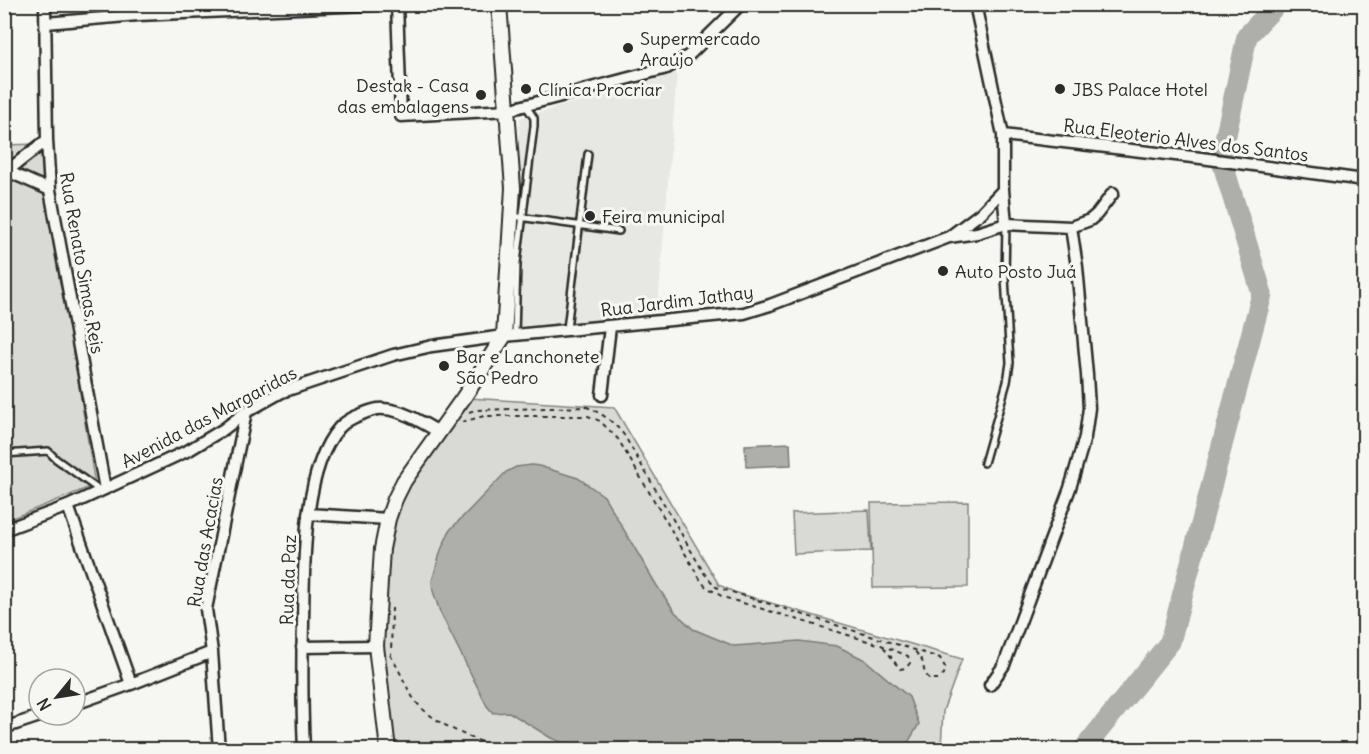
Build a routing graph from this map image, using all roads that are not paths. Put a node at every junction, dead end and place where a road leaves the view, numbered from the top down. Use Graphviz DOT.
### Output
graph roads {
  1 [pos="45,4"];
  2 [pos="391,4"];
  3 [pos="397,4"];
  4 [pos="499,4"];
  5 [pos="741,4"];
  6 [pos="975,4"];
  7 [pos="326,6"];
  8 [pos="236,7"];
  9 [pos="138,10"];
  10 [pos="46,23"];
  11 [pos="526,106"];
  12 [pos="508,110"];
  13 [pos="1003,135"];
  14 [pos="47,140"];
  15 [pos="588,154"];
  16 [pos="6,170"];
  17 [pos="1365,180"];
  18 [pos="50,190"];
  19 [pos="1003,190"];
  20 [pos="1113,193"];
  21 [pos="516,216"];
  22 [pos="1006,224"];
  23 [pos="580,225"];
  24 [pos="1071,227"];
  25 [pos="619,231"];
  26 [pos="949,237"];
  27 [pos="610,327"];
  28 [pos="567,331"];
  29 [pos="509,335"];
  30 [pos="602,395"];
  31 [pos="246,412"];
  32 [pos="439,432"];
  33 [pos="4,454"];
  34 [pos="984,463"];
  35 [pos="103,490"];
  36 [pos="68,506"];
  37 [pos="308,514"];
  38 [pos="388,519"];
  39 [pos="4,530"];
  40 [pos="380,646"];
  41 [pos="302,647"];
  42 [pos="212,652"];
  43 [pos="131,684"];
  44 [pos="990,685"];
  45 [pos="87,700"];
  46 [pos="27,720"];
  47 [pos="4,728"];
  48 [pos="219,750"];
  49 [pos="303,750"];
  50 [pos="388,750"];
  1 -- 10 [label="street, Rua Renato Simas Reis"];
  2 -- 7 [label="street"];
  3 -- 12 [label="street"];
  4 -- 12 [label="street"];
  5 -- 11 [label="street"];
  6 -- 13 [label="street"];
  7 -- 8 [label="street"];
  8 -- 9 [label="street"];
  9 -- 10 [label="street"];
  10 -- 14 [label="street, Rua Renato Simas Reis"];
  11 -- 12 [label="street"];
  11 -- 21 [label="lane"];
  12 -- 21 [label="street"];
  13 -- 17 [label="street, Rua Eleoterio Alves dos Santos"];
  13 -- 19 [label="street"];
  14 -- 16 [label="street"];
  14 -- 18 [label="street, Rua Renato Simas Reis"];
  15 -- 23 [label="lane"];
  16 -- 18 [label="street"];
  18 -- 35 [label="street, Rua Renato Simas Reis"];
  19 -- 22 [label="street"];
  19 -- 26 [label="street, Rua Jardim Jathay"];
  20 -- 24 [label="street"];
  21 -- 23 [label="lane"];
  21 -- 29 [label="street"];
  22 -- 24 [label="street, Rua Jardim Jathay"];
  22 -- 26 [label="street, Rua Jardim Jathay"];
  22 -- 34 [label="lane"];
  23 -- 25 [label="lane"];
  23 -- 28 [label="lane"];
  24 -- 44 [label="street"];
  26 -- 27 [label="street, Rua Jardim Jathay"];
  27 -- 28 [label="street, Rua Jardim Jathay"];
  27 -- 30 [label="street"];
  28 -- 29 [label="street, Rua Jardim Jathay"];
  29 -- 31 [label="street, Avenida das Margaridas"];
  29 -- 32 [label="street"];
  31 -- 35 [label="street, Avenida das Margaridas"];
  31 -- 42 [label="street, Rua das Acacias"];
  32 -- 37 [label="street, Rua da Paz"];
  32 -- 38 [label="street"];
  33 -- 35 [label="lane"];
  35 -- 36 [label="street, Avenida das Margaridas"];
  36 -- 39 [label="street, Avenida das Margaridas"];
  36 -- 43 [label="street"];
  37 -- 38 [label="street, Rua da Paz"];
  37 -- 41 [label="street, Rua da Paz"];
  38 -- 40 [label="street"];
  40 -- 41 [label="street, Rua da Paz"];
  40 -- 50 [label="street"];
  41 -- 49 [label="street, Rua da Paz"];
  42 -- 43 [label="street"];
  42 -- 48 [label="street, Rua das Acacias"];
  43 -- 45 [label="street"];
  46 -- 47 [label="street"];
}
